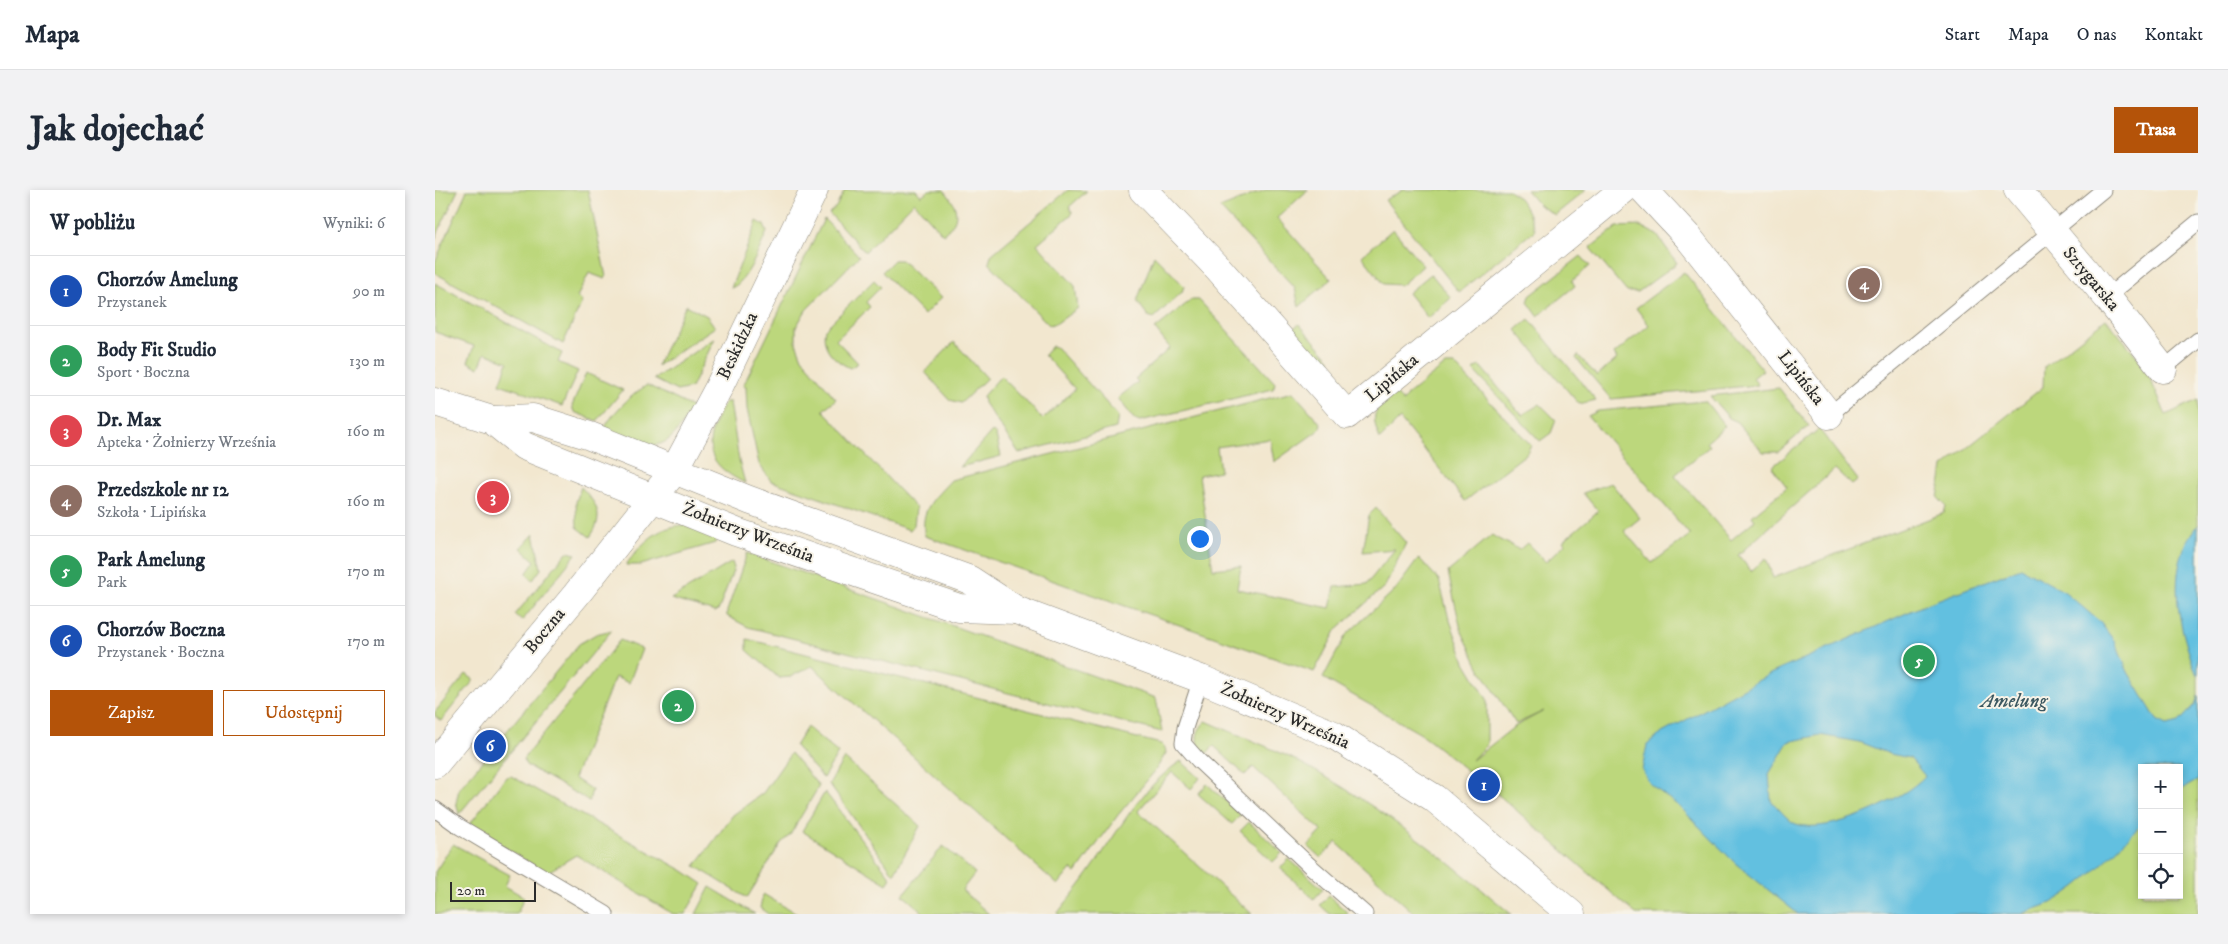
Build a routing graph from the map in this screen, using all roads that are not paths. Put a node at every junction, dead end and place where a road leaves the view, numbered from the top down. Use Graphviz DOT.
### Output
graph roads {
  1 [pos="815,190"];
  2 [pos="1143,190"];
  3 [pos="1623,190"];
  4 [pos="1644,190"];
  5 [pos="2018,190"];
  6 [pos="2103,190"];
  7 [pos="2198,222"];
  8 [pos="2053,232"];
  9 [pos="2107,297"];
  10 [pos="2198,340"];
  11 [pos="2163,369"];
  12 [pos="435,402"];
  13 [pos="1829,415"];
  14 [pos="492,420"];
  15 [pos="674,471"];
  16 [pos="653,497"];
  17 [pos="1016,610"];
  18 [pos="1201,679"];
  19 [pos="435,764"];
  20 [pos="435,809"];
  21 [pos="607,914"];
  22 [pos="1365,914"];
  23 [pos="1571,914"];
  1 -- 15 [label="street, Beskidzka"];
  2 -- 3 [label="street, Lipińska"];
  4 -- 13 [label="street, Lipińska"];
  5 -- 8 [label="street, Sztygarska"];
  6 -- 8 [label="lane, Lipińska"];
  7 -- 9 [label="lane"];
  8 -- 9 [label="street, Sztygarska"];
  8 -- 13 [label="lane, Lipińska"];
  9 -- 11 [label="street, Sztygarska"];
  10 -- 11 [label="lane"];
  12 -- 14 [label="street, Żołnierzy Września"];
  14 -- 15 [label="street, Żołnierzy Września"];
  14 -- 16 [label="street, Żołnierzy Września"];
  15 -- 16 [label="street, Beskidzka"];
  15 -- 17 [label="street, Żołnierzy Września"];
  16 -- 17 [label="street, Żołnierzy Września"];
  16 -- 19 [label="street, Boczna"];
  17 -- 18 [label="street, Żołnierzy Września"];
  18 -- 22 [label="lane"];
  18 -- 23 [label="street, Żołnierzy Września"];
  20 -- 21 [label="lane"];
}
